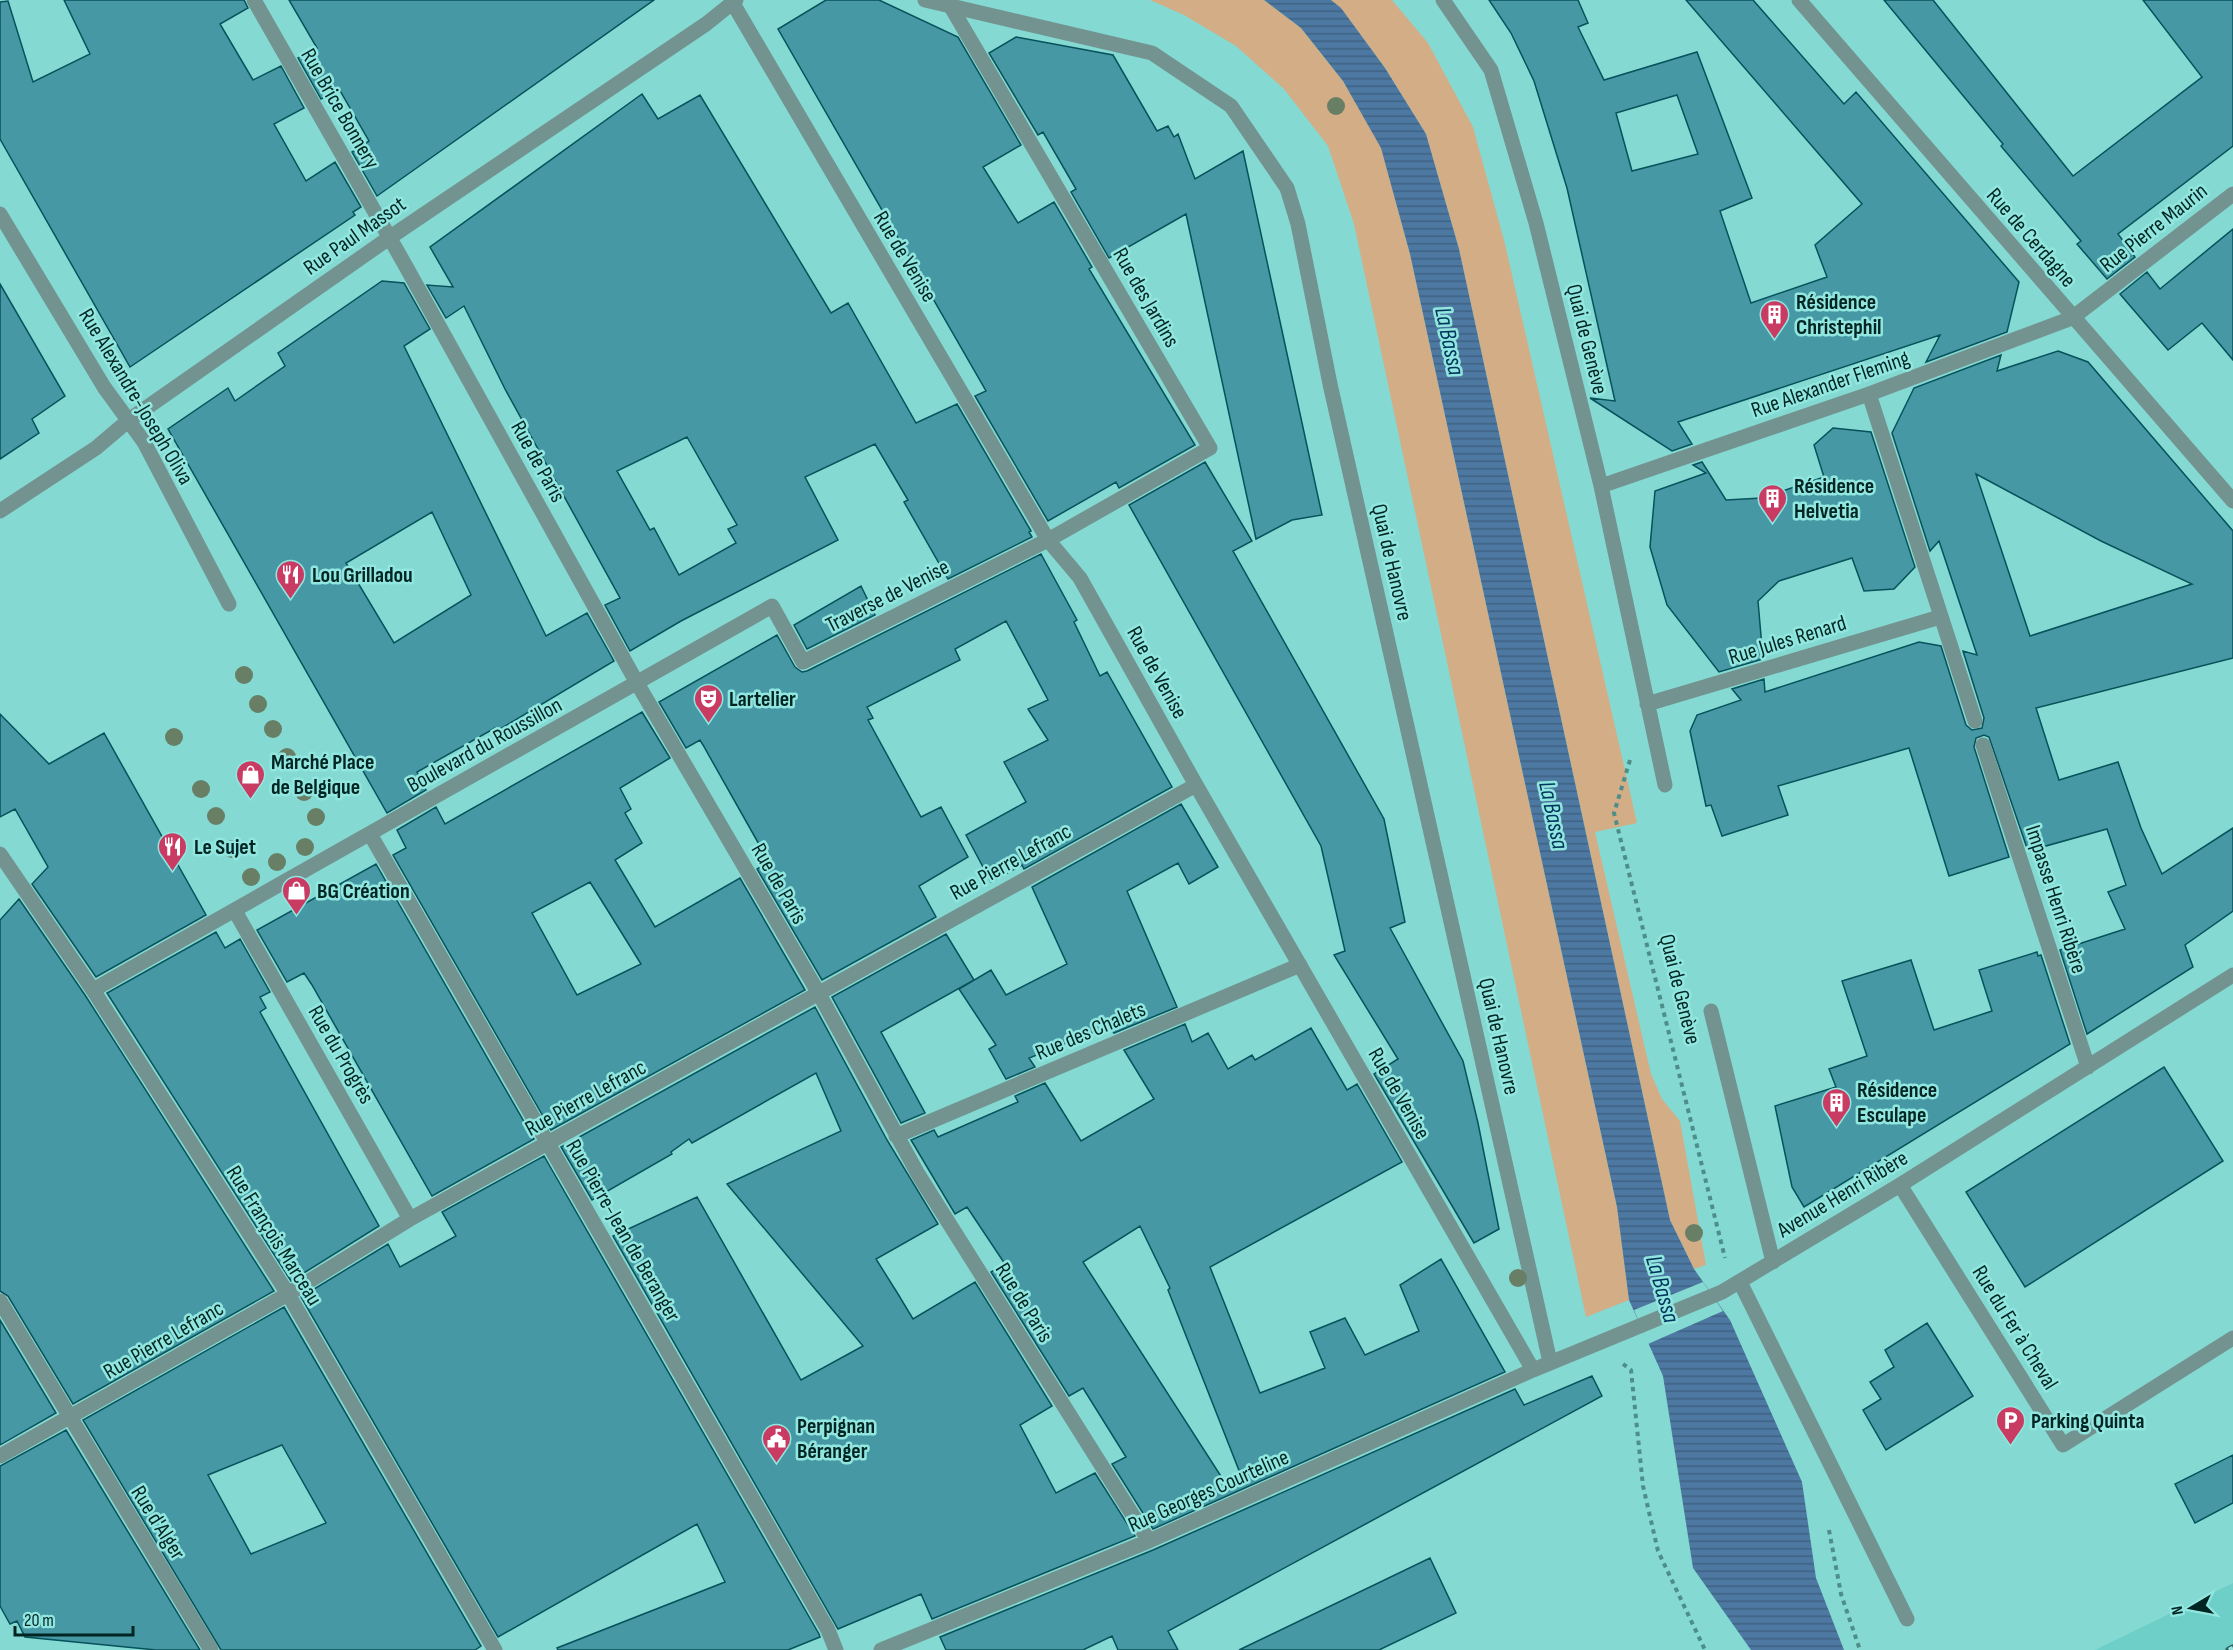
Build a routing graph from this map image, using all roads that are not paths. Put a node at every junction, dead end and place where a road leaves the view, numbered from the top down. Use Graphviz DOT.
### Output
graph roads {
  1 [pos="254,0"];
  2 [pos="925,0"];
  3 [pos="1443,0"];
  4 [pos="1799,0"];
  5 [pos="733,1"];
  6 [pos="951,7"];
  7 [pos="2233,194"];
  8 [pos="0,214"];
  9 [pos="389,238"];
  10 [pos="2072,318"];
  11 [pos="1869,394"];
  12 [pos="129,420"];
  13 [pos="1601,486"];
  14 [pos="2233,501"];
  15 [pos="0,511"];
  16 [pos="1048,540"];
  17 [pos="229,604"];
  18 [pos="772,606"];
  19 [pos="1940,617"];
  20 [pos="637,683"];
  21 [pos="1647,704"];
  22 [pos="1975,721"];
  23 [pos="1983,745"];
  24 [pos="1196,784"];
  25 [pos="1665,785"];
  26 [pos="370,834"];
  27 [pos="0,854"];
  28 [pos="235,911"];
  29 [pos="1300,965"];
  30 [pos="2233,975"];
  31 [pos="93,990"];
  32 [pos="818,992"];
  33 [pos="1711,1011"];
  34 [pos="2088,1067"];
  35 [pos="896,1136"];
  36 [pos="548,1143"];
  37 [pos="1900,1185"];
  38 [pos="410,1219"];
  39 [pos="1773,1262"];
  40 [pos="1731,1287"];
  41 [pos="288,1294"];
  42 [pos="0,1301"];
  43 [pos="2233,1338"];
  44 [pos="1550,1362"];
  45 [pos="1533,1370"];
  46 [pos="69,1418"];
  47 [pos="0,1456"];
  48 [pos="1149,1541"];
  49 [pos="1907,1619"];
  50 [pos="212,1650"];
  51 [pos="495,1650"];
  52 [pos="836,1650"];
  53 [pos="880,1650"];
  1 -- 9 [label="street, Rue Brice Bonnery"];
  2 -- 6 [label="street, Quai de Hanovre"];
  3 -- 13 [label="street, Quai de Genève"];
  4 -- 10 [label="street, Rue de Cerdagne"];
  5 -- 9 [label="street, Rue Paul Massot"];
  5 -- 16 [label="street, Rue de Venise"];
  6 -- 16 [label="street, Rue des Jardins"];
  6 -- 44 [label="street, Quai de Hanovre"];
  7 -- 10 [label="street, Rue Pierre Maurin"];
  8 -- 12 [label="street, Rue Alexandre-Joseph Oliva"];
  9 -- 12 [label="street, Rue Paul Massot"];
  9 -- 20 [label="street, Rue de Paris"];
  10 -- 11 [label="street, Rue Alexander Fleming"];
  10 -- 14 [label="street, Rue de Cerdagne"];
  11 -- 13 [label="street, Rue Alexander Fleming"];
  11 -- 19 [label="street"];
  12 -- 15 [label="street, Rue Paul Massot"];
  12 -- 17 [label="street, Rue Alexandre-Joseph Oliva"];
  13 -- 21 [label="street, Quai de Genève"];
  16 -- 18 [label="street, Traverse de Venise"];
  16 -- 24 [label="street, Rue de Venise"];
  18 -- 20 [label="street, Boulevard du Roussillon"];
  19 -- 21 [label="street, Rue Jules Renard"];
  19 -- 22 [label="street"];
  20 -- 26 [label="street, Boulevard du Roussillon"];
  20 -- 32 [label="street, Rue de Paris"];
  21 -- 25 [label="street, Quai de Genève"];
  23 -- 34 [label="street, Impasse Henri Ribère"];
  24 -- 29 [label="street, Rue de Venise"];
  24 -- 32 [label="street, Rue Pierre Lefranc"];
  26 -- 28 [label="street, Boulevard du Roussillon"];
  26 -- 36 [label="street, Rue Pierre-Jean de Beranger"];
  27 -- 31 [label="street, Rue François Marceau"];
  28 -- 31 [label="street, Boulevard du Roussillon"];
  28 -- 38 [label="street, Rue du Progrès"];
  29 -- 35 [label="street, Rue des Chalets"];
  29 -- 45 [label="street, Rue de Venise"];
  30 -- 34 [label="street, Avenue Henri Ribère"];
  31 -- 41 [label="street, Rue François Marceau"];
  32 -- 35 [label="street, Rue de Paris"];
  32 -- 36 [label="street, Rue Pierre Lefranc"];
  33 -- 39 [label="street"];
  34 -- 37 [label="street, Avenue Henri Ribère"];
  35 -- 48 [label="street, Rue de Paris"];
  36 -- 38 [label="street, Rue Pierre Lefranc"];
  36 -- 52 [label="street, Rue Pierre-Jean de Beranger"];
  37 -- 39 [label="street, Avenue Henri Ribère"];
  37 -- 43 [label="street, Rue du Fer à Cheval"];
  38 -- 41 [label="street, Rue Pierre Lefranc"];
  39 -- 40 [label="street, Avenue Henri Ribère"];
  40 -- 44 [label="street, Avenue Henri Ribère"];
  40 -- 49 [label="street"];
  41 -- 46 [label="street, Rue Pierre Lefranc"];
  41 -- 51 [label="street, Rue François Marceau"];
  42 -- 46 [label="street, Rue d'Alger"];
  44 -- 45 [label="street, Rue Georges Courteline"];
  45 -- 48 [label="street, Rue Georges Courteline"];
  46 -- 47 [label="street, Rue Pierre Lefranc"];
  46 -- 50 [label="street, Rue d'Alger"];
  48 -- 53 [label="street, Rue Georges Courteline"];
}
